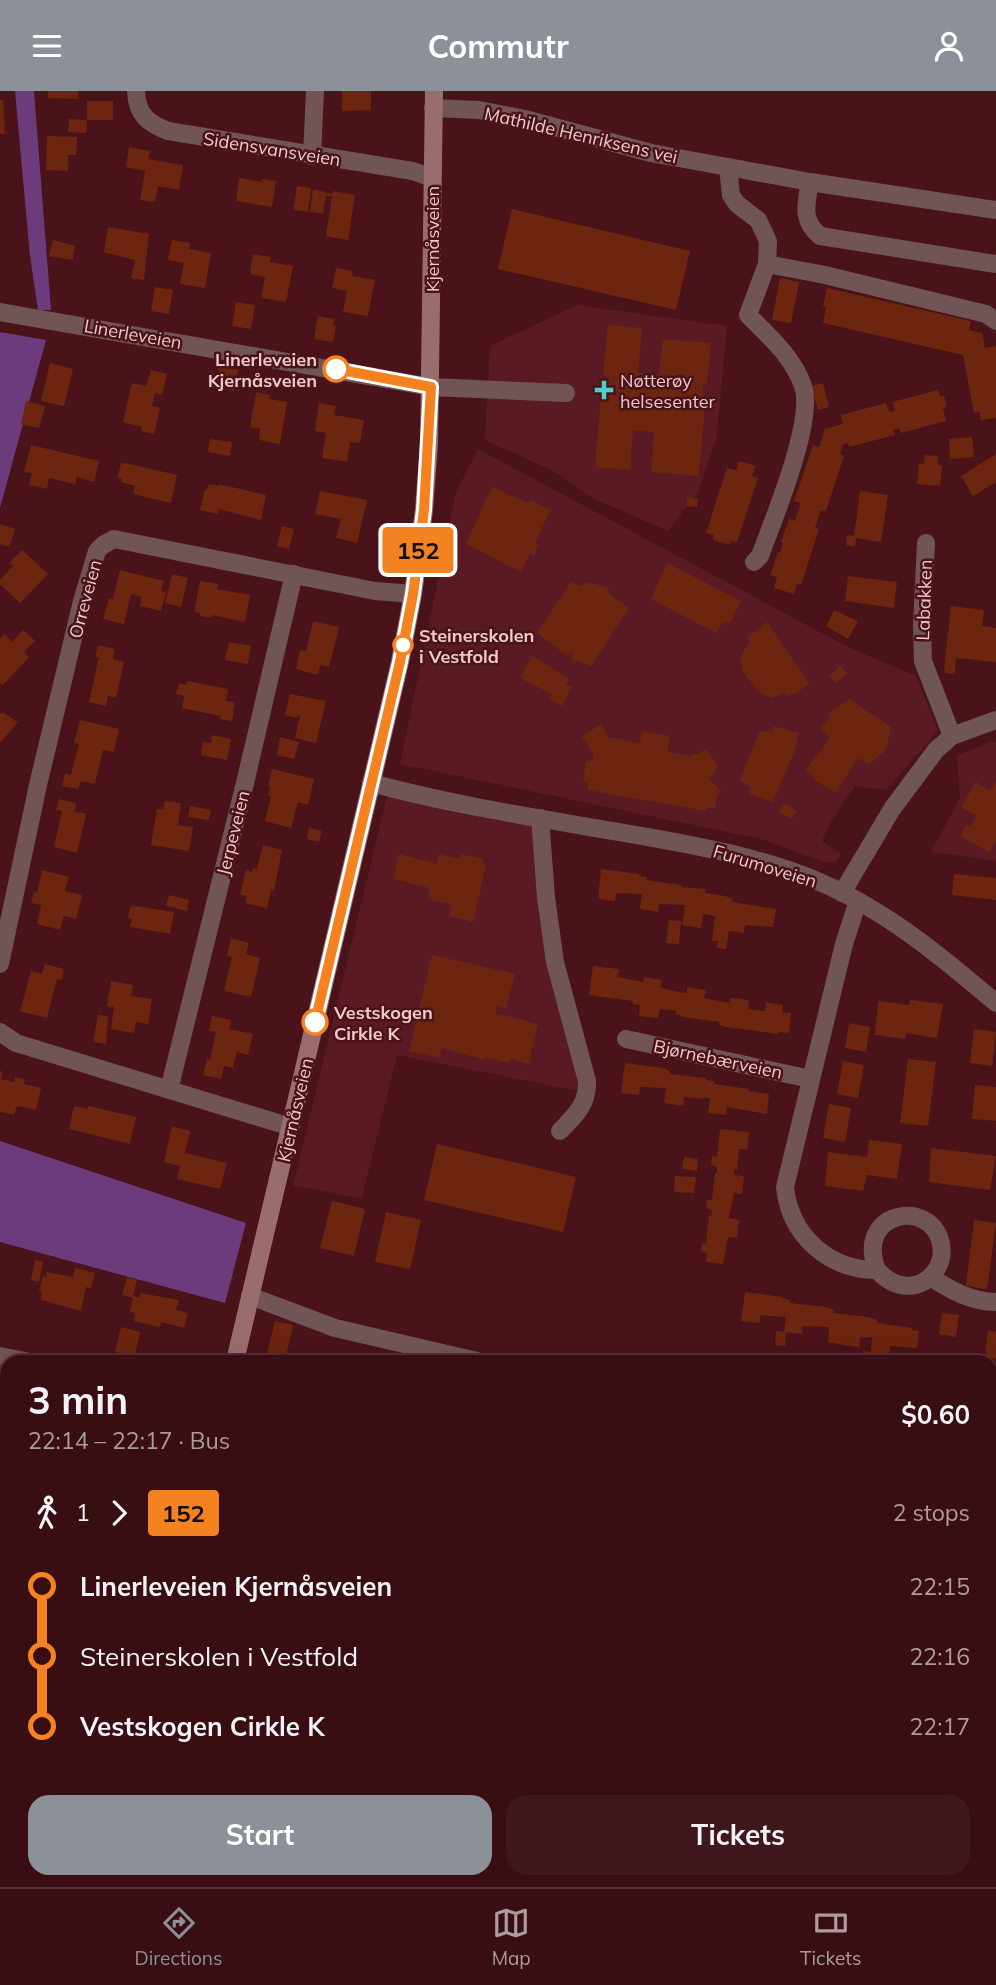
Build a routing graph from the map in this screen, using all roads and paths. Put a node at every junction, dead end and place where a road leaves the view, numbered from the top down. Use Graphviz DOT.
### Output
graph roads {
  1 [pos="136,91"];
  2 [pos="316,91"];
  3 [pos="433,99"];
  4 [pos="312,156"];
  5 [pos="729,167"];
  6 [pos="432,178"];
  7 [pos="810,182"];
  8 [pos="996,210"];
  9 [pos="767,264"];
  10 [pos="996,264"];
  11 [pos="0,312"];
  12 [pos="996,321"];
  13 [pos="431,387"];
  14 [pos="566,393"];
  15 [pos="926,543"];
  16 [pos="754,562"];
  17 [pos="294,575"];
  18 [pos="413,594"];
  19 [pos="996,720"];
  20 [pos="952,736"];
  21 [pos="371,783"];
  22 [pos="540,818"];
  23 [pos="850,897"];
  24 [pos="0,964"];
  25 [pos="996,1003"];
  26 [pos="0,1032"];
  27 [pos="626,1038"];
  28 [pos="810,1079"];
  29 [pos="169,1090"];
  30 [pos="290,1127"];
  31 [pos="560,1131"];
  32 [pos="877,1270"];
  33 [pos="930,1277"];
  34 [pos="250,1296"];
  35 [pos="996,1302"];
  36 [pos="236,1355"];
  37 [pos="451,1355"];
  1 -- 4 [label="street, Sidensvansveien"];
  2 -- 4 [label="street"];
  3 -- 5 [label="street, Mathilde Henriksens vei"];
  3 -- 6 [label="main road, Kjernåsveien"];
  4 -- 6 [label="street, Sidensvansveien"];
  5 -- 7 [label="street, Mathilde Henriksens vei"];
  5 -- 9 [label="street"];
  6 -- 13 [label="main road, Kjernåsveien"];
  7 -- 8 [label="street, Mathilde Henriksens vei"];
  7 -- 10 [label="street"];
  9 -- 12 [label="street"];
  9 -- 16 [label="street"];
  11 -- 13 [label="street, Linerleveien"];
  13 -- 14 [label="street"];
  13 -- 18 [label="main road, Kjernåsveien"];
  15 -- 20 [label="street, Labakken"];
  17 -- 18 [label="street, Orreveien"];
  17 -- 24 [label="street, Orreveien"];
  17 -- 29 [label="street, Jerpeveien"];
  18 -- 21 [label="main road, Kjernåsveien"];
  19 -- 20 [label="street"];
  20 -- 23 [label="street"];
  21 -- 22 [label="street, Furumoveien"];
  21 -- 30 [label="main road, Kjernåsveien"];
  22 -- 23 [label="street, Furumoveien"];
  22 -- 31 [label="street"];
  23 -- 25 [label="street, Furumoveien"];
  23 -- 28 [label="street"];
  26 -- 29 [label="street"];
  27 -- 28 [label="street, Bjørnebærveien"];
  28 -- 32 [label="street"];
  29 -- 30 [label="street"];
  30 -- 34 [label="main road, Kjernåsveien"];
  32 -- 33 [label="street"];
  32 -- 33 [label="street"];
  33 -- 35 [label="street"];
  34 -- 36 [label="main road, Kjernåsveien"];
  34 -- 37 [label="street"];
}
